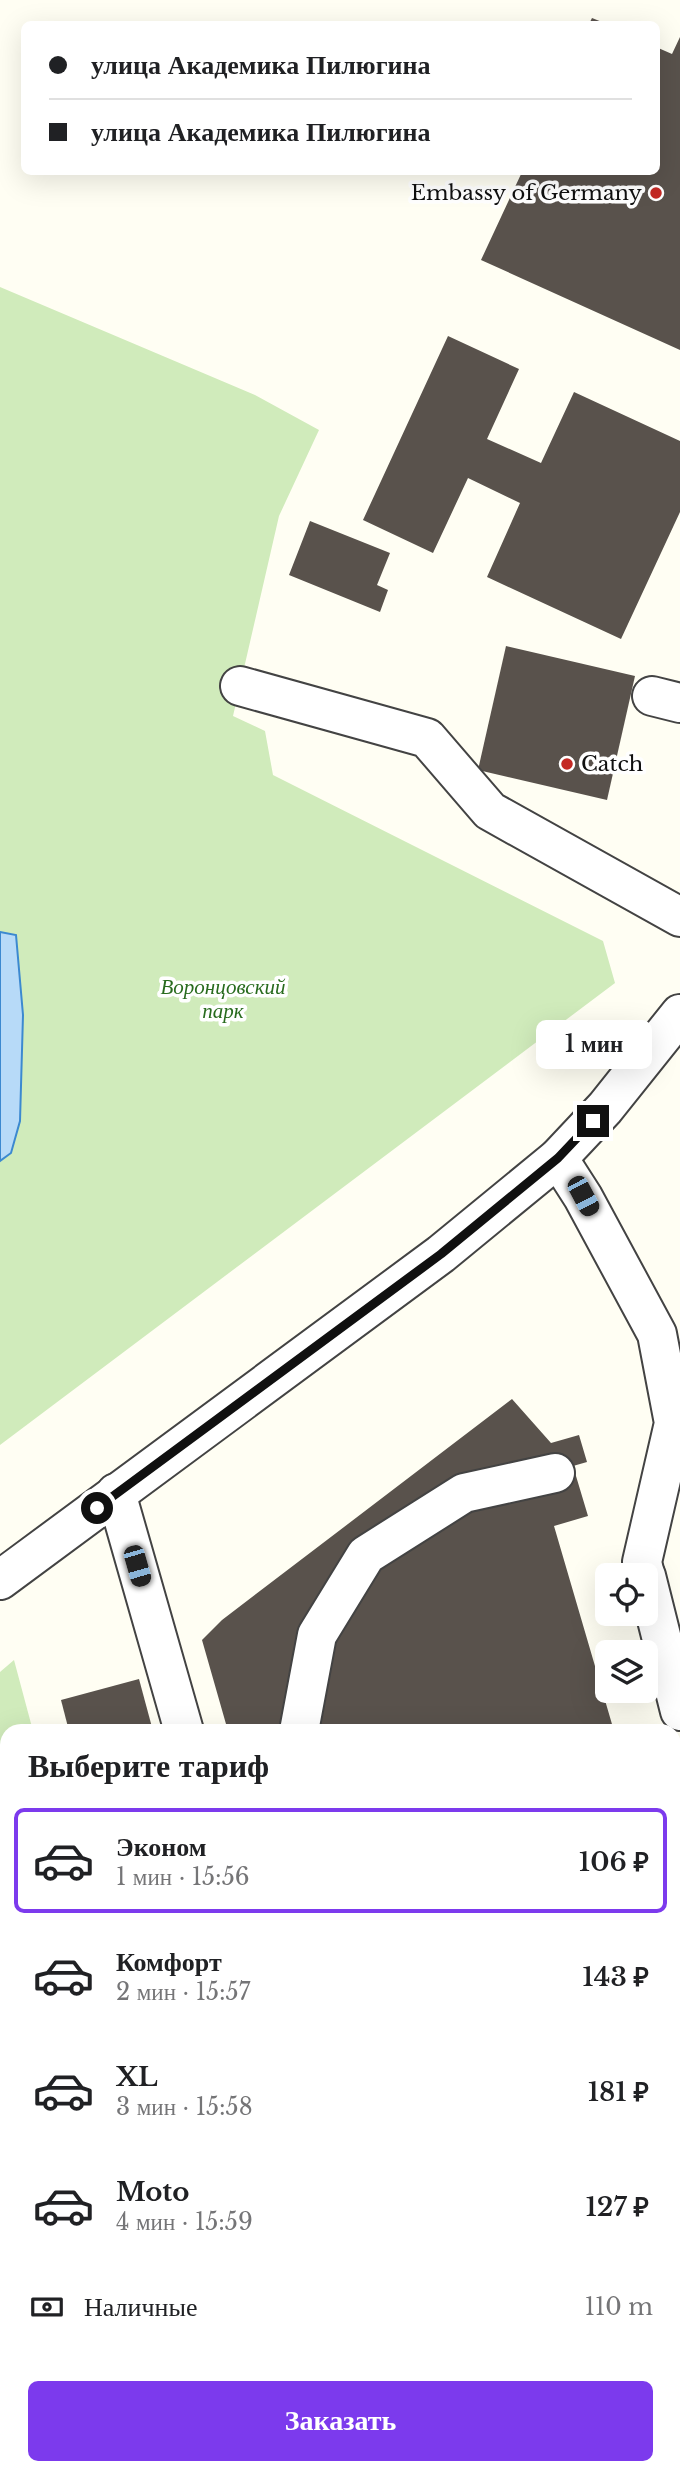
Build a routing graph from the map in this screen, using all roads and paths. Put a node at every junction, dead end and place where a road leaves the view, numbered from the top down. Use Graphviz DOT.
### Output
graph roads {
  1 [pos="240,686"];
  2 [pos="680,916"];
  3 [pos="680,1014"];
  4 [pos="558,1158"];
  5 [pos="555,1473"];
  6 [pos="116,1493"];
  7 [pos="642,1563"];
  8 [pos="0,1580"];
  9 [pos="658,1624"];
  10 [pos="680,1711"];
  11 [pos="182,1724"];
  12 [pos="300,1724"];
  1 -- 2 [label="street"];
  3 -- 4 [label="street"];
  4 -- 6 [label="street"];
  4 -- 7 [label="street"];
  5 -- 12 [label="street"];
  6 -- 8 [label="street"];
  6 -- 11 [label="street"];
  9 -- 10 [label="street"];
}
